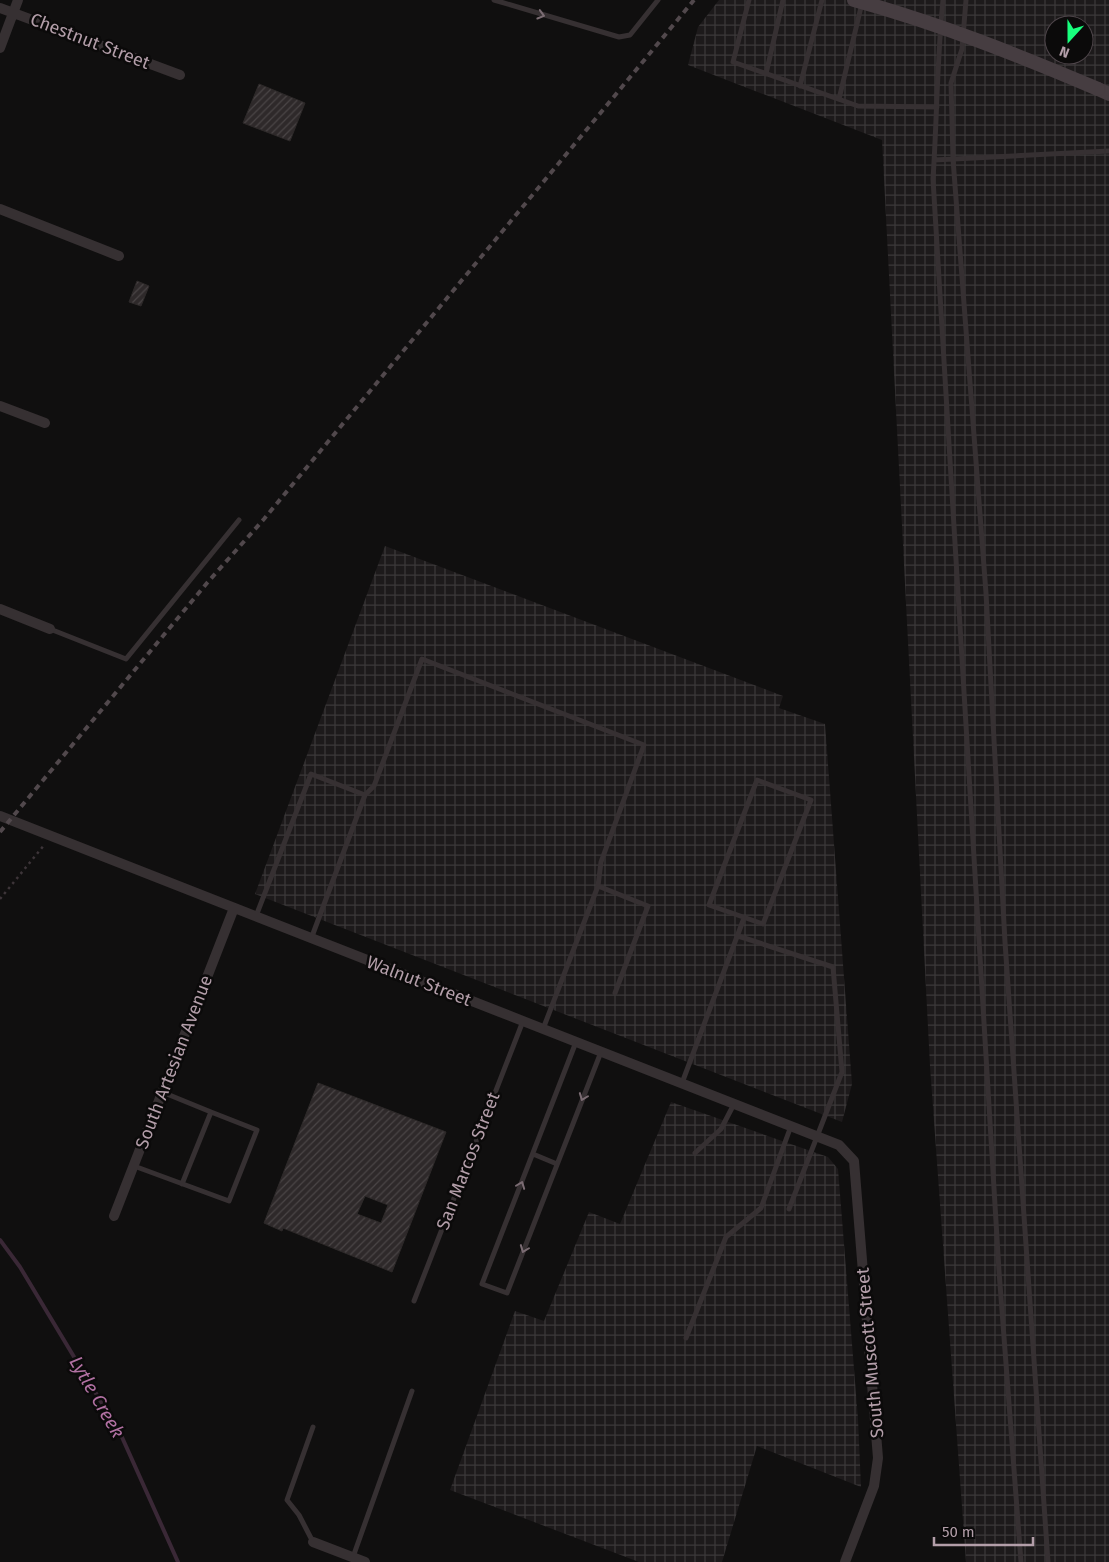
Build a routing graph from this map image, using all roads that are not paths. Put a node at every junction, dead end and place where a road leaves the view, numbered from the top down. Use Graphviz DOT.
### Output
graph roads {
  1 [pos="18,0"];
  2 [pos="494,0"];
  3 [pos="658,0"];
  4 [pos="748,0"];
  5 [pos="783,0"];
  6 [pos="822,0"];
  7 [pos="854,0"];
  8 [pos="862,0"];
  9 [pos="943,0"];
  10 [pos="966,0"];
  11 [pos="0,8"];
  12 [pos="14,13"];
  13 [pos="0,48"];
  14 [pos="766,74"];
  15 [pos="180,75"];
  16 [pos="800,86"];
  17 [pos="1103,92"];
  18 [pos="839,99"];
  19 [pos="937,107"];
  20 [pos="1109,152"];
  21 [pos="953,159"];
  22 [pos="934,160"];
  23 [pos="0,209"];
  24 [pos="119,256"];
  25 [pos="0,406"];
  26 [pos="45,423"];
  27 [pos="239,520"];
  28 [pos="0,610"];
  29 [pos="50,629"];
  30 [pos="365,795"];
  31 [pos="0,816"];
  32 [pos="598,886"];
  33 [pos="234,908"];
  34 [pos="256,917"];
  35 [pos="744,918"];
  36 [pos="738,936"];
  37 [pos="311,939"];
  38 [pos="615,993"];
  39 [pos="523,1022"];
  40 [pos="543,1029"];
  41 [pos="576,1042"];
  42 [pos="601,1052"];
  43 [pos="682,1084"];
  44 [pos="162,1092"];
  45 [pos="734,1104"];
  46 [pos="212,1112"];
  47 [pos="791,1126"];
  48 [pos="817,1136"];
  49 [pos="838,1145"];
  50 [pos="533,1154"];
  51 [pos="695,1154"];
  52 [pos="557,1164"];
  53 [pos="134,1166"];
  54 [pos="182,1184"];
  55 [pos="789,1209"];
  56 [pos="114,1216"];
  57 [pos="414,1301"];
  58 [pos="686,1338"];
  59 [pos="412,1390"];
  60 [pos="313,1427"];
  61 [pos="313,1542"];
  62 [pos="353,1557"];
  63 [pos="365,1562"];
  64 [pos="845,1562"];
  65 [pos="1021,1562"];
  66 [pos="1048,1562"];
  1 -- 12 [label="street"];
  2 -- 3 [label="lane, one-way"];
  4 -- 14 [label="lane"];
  5 -- 14 [label="lane"];
  6 -- 16 [label="lane"];
  7 -- 17 [label="main road, bridge"];
  8 -- 18 [label="lane"];
  9 -- 19 [label="lane"];
  10 -- 21 [label="lane"];
  11 -- 12 [label="street, Chestnut Street"];
  12 -- 13 [label="street"];
  12 -- 15 [label="street, Chestnut Street"];
  14 -- 16 [label="lane"];
  16 -- 18 [label="lane"];
  18 -- 19 [label="lane"];
  19 -- 22 [label="lane"];
  20 -- 21 [label="lane"];
  21 -- 22 [label="lane"];
  21 -- 66 [label="lane"];
  22 -- 65 [label="lane"];
  23 -- 24 [label="street"];
  25 -- 26 [label="street"];
  27 -- 29 [label="lane"];
  28 -- 29 [label="street"];
  30 -- 32 [label="lane"];
  30 -- 34 [label="lane"];
  30 -- 37 [label="lane"];
  31 -- 33 [label="street, Walnut Street"];
  32 -- 38 [label="lane"];
  32 -- 40 [label="lane"];
  33 -- 34 [label="street, Walnut Street"];
  33 -- 44 [label="street, South Artesian Avenue"];
  34 -- 37 [label="street, Walnut Street"];
  35 -- 35 [label="lane"];
  35 -- 36 [label="lane"];
  36 -- 43 [label="lane"];
  36 -- 48 [label="lane"];
  37 -- 39 [label="street, Walnut Street"];
  39 -- 40 [label="street, Walnut Street"];
  39 -- 57 [label="lane, San Marcos Street"];
  40 -- 41 [label="street, Walnut Street"];
  41 -- 42 [label="street, Walnut Street"];
  41 -- 50 [label="lane"];
  42 -- 43 [label="street, Walnut Street"];
  42 -- 52 [label="lane, one-way"];
  43 -- 45 [label="street, Walnut Street"];
  44 -- 46 [label="lane"];
  44 -- 53 [label="street, South Artesian Avenue"];
  45 -- 47 [label="street, Walnut Street"];
  45 -- 51 [label="lane"];
  46 -- 54 [label="lane"];
  46 -- 54 [label="lane"];
  47 -- 48 [label="street, Walnut Street"];
  47 -- 58 [label="lane"];
  48 -- 49 [label="street, Walnut Street"];
  48 -- 55 [label="lane"];
  49 -- 64 [label="street, South Muscott Street"];
  50 -- 52 [label="lane"];
  52 -- 50 [label="lane, one-way"];
  53 -- 54 [label="lane"];
  53 -- 56 [label="street, South Artesian Avenue"];
  59 -- 62 [label="lane"];
  60 -- 61 [label="lane"];
  61 -- 62 [label="street"];
  62 -- 63 [label="street"];
}
